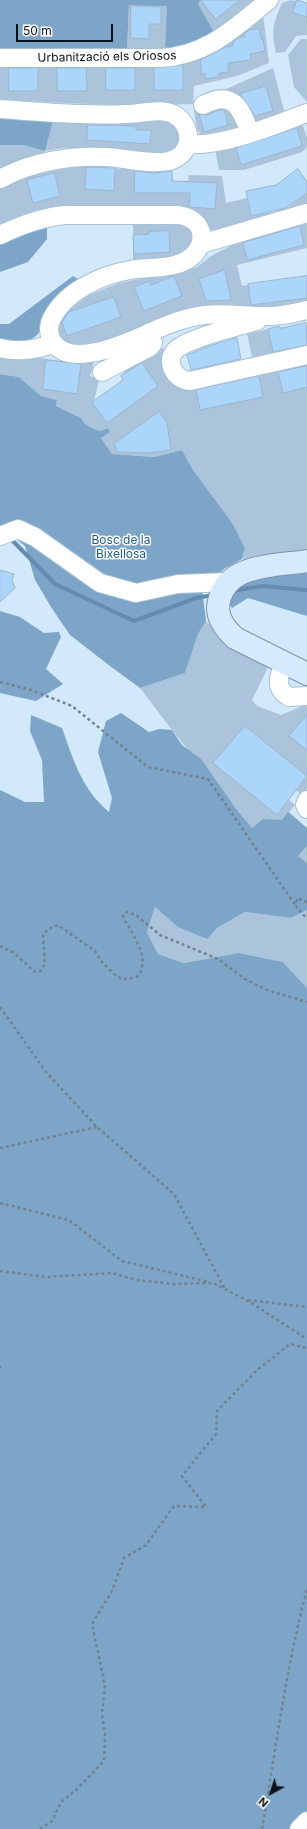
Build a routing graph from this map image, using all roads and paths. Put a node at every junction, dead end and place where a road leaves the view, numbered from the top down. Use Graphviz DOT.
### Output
graph roads {
  1 [pos="269,0"];
  2 [pos="0,58"];
  3 [pos="203,105"];
  4 [pos="0,109"];
  5 [pos="307,113"];
  6 [pos="250,133"];
  7 [pos="188,144"];
  8 [pos="0,179"];
  9 [pos="307,213"];
  10 [pos="0,235"];
  11 [pos="200,244"];
  12 [pos="307,310"];
  13 [pos="271,316"];
  14 [pos="150,332"];
  15 [pos="54,344"];
  16 [pos="0,348"];
  17 [pos="307,355"];
  18 [pos="102,372"];
  19 [pos="6,533"];
  20 [pos="307,561"];
  21 [pos="227,582"];
  22 [pos="285,663"];
  23 [pos="307,674"];
  24 [pos="0,682"];
  25 [pos="307,696"];
  26 [pos="307,800"];
  27 [pos="307,809"];
  28 [pos="307,902"];
  29 [pos="296,906"];
  30 [pos="307,919"];
  31 [pos="0,946"];
  32 [pos="307,1002"];
  33 [pos="0,1007"];
  34 [pos="97,1127"];
  35 [pos="0,1148"];
  36 [pos="0,1203"];
  37 [pos="0,1270"];
  38 [pos="213,1283"];
  39 [pos="225,1289"];
  40 [pos="246,1300"];
  41 [pos="307,1307"];
  42 [pos="307,1339"];
  43 [pos="307,1348"];
  44 [pos="307,1588"];
  45 [pos="307,1821"];
  46 [pos="40,1829"];
  47 [pos="262,1829"];
  48 [pos="299,1829"];
  1 -- 2 [label="street, Urbanització els Oriosos"];
  3 -- 6 [label="street"];
  4 -- 7 [label="street"];
  5 -- 6 [label="street"];
  6 -- 7 [label="street"];
  7 -- 8 [label="street"];
  9 -- 11 [label="street"];
  10 -- 11 [label="street"];
  11 -- 15 [label="street"];
  12 -- 13 [label="street"];
  13 -- 14 [label="street"];
  13 -- 17 [label="street"];
  14 -- 15 [label="street"];
  14 -- 18 [label="street"];
  15 -- 16 [label="street"];
  19 -- 21 [label="street"];
  20 -- 21 [label="main road"];
  21 -- 22 [label="main road"];
  22 -- 23 [label="main road"];
  22 -- 25 [label="street"];
  24 -- 29 [label="path"];
  26 -- 27 [label="street"];
  28 -- 29 [label="path"];
  29 -- 30 [label="path"];
  31 -- 32 [label="path"];
  33 -- 34 [label="path"];
  34 -- 35 [label="path"];
  34 -- 39 [label="path"];
  36 -- 38 [label="path"];
  37 -- 38 [label="path"];
  38 -- 39 [label="path"];
  39 -- 40 [label="path"];
  40 -- 41 [label="path"];
  40 -- 42 [label="path"];
  43 -- 46 [label="path"];
  44 -- 47 [label="path"];
  45 -- 48 [label="street"];
}
